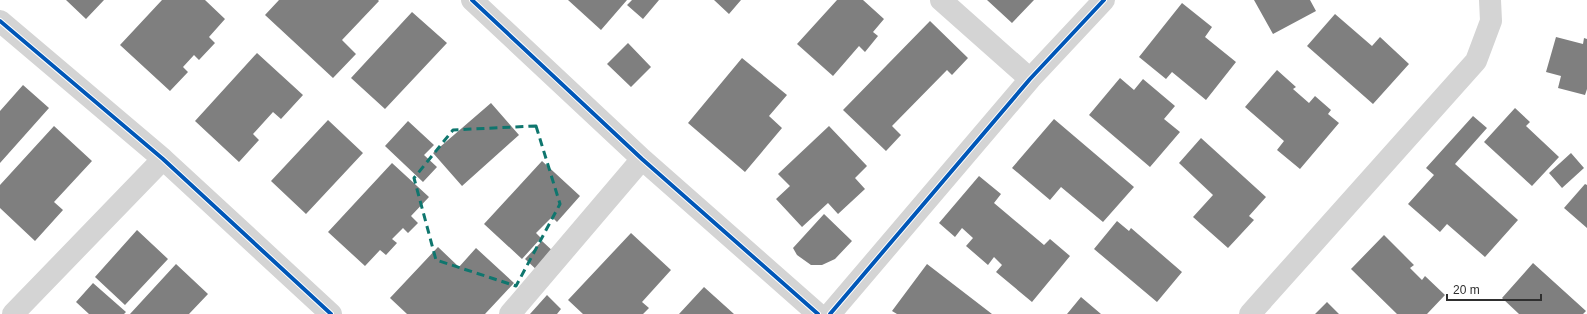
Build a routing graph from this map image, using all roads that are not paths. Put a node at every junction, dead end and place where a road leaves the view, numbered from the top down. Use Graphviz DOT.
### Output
graph roads {
  1 [pos="472,0"];
  2 [pos="941,0"];
  3 [pos="1104,0"];
  4 [pos="1490,0"];
  5 [pos="0,21"];
  6 [pos="1030,79"];
  7 [pos="642,159"];
  8 [pos="163,160"];
  9 [pos="13,314"];
  10 [pos="331,314"];
  11 [pos="510,314"];
  12 [pos="818,314"];
  13 [pos="830,314"];
  14 [pos="1250,314"];
  1 -- 7 [label="street"];
  2 -- 6 [label="street"];
  3 -- 6 [label="street"];
  4 -- 14 [label="street"];
  5 -- 8 [label="street"];
  6 -- 13 [label="street"];
  7 -- 11 [label="street"];
  7 -- 12 [label="street"];
  8 -- 9 [label="street"];
  8 -- 10 [label="street"];
}
